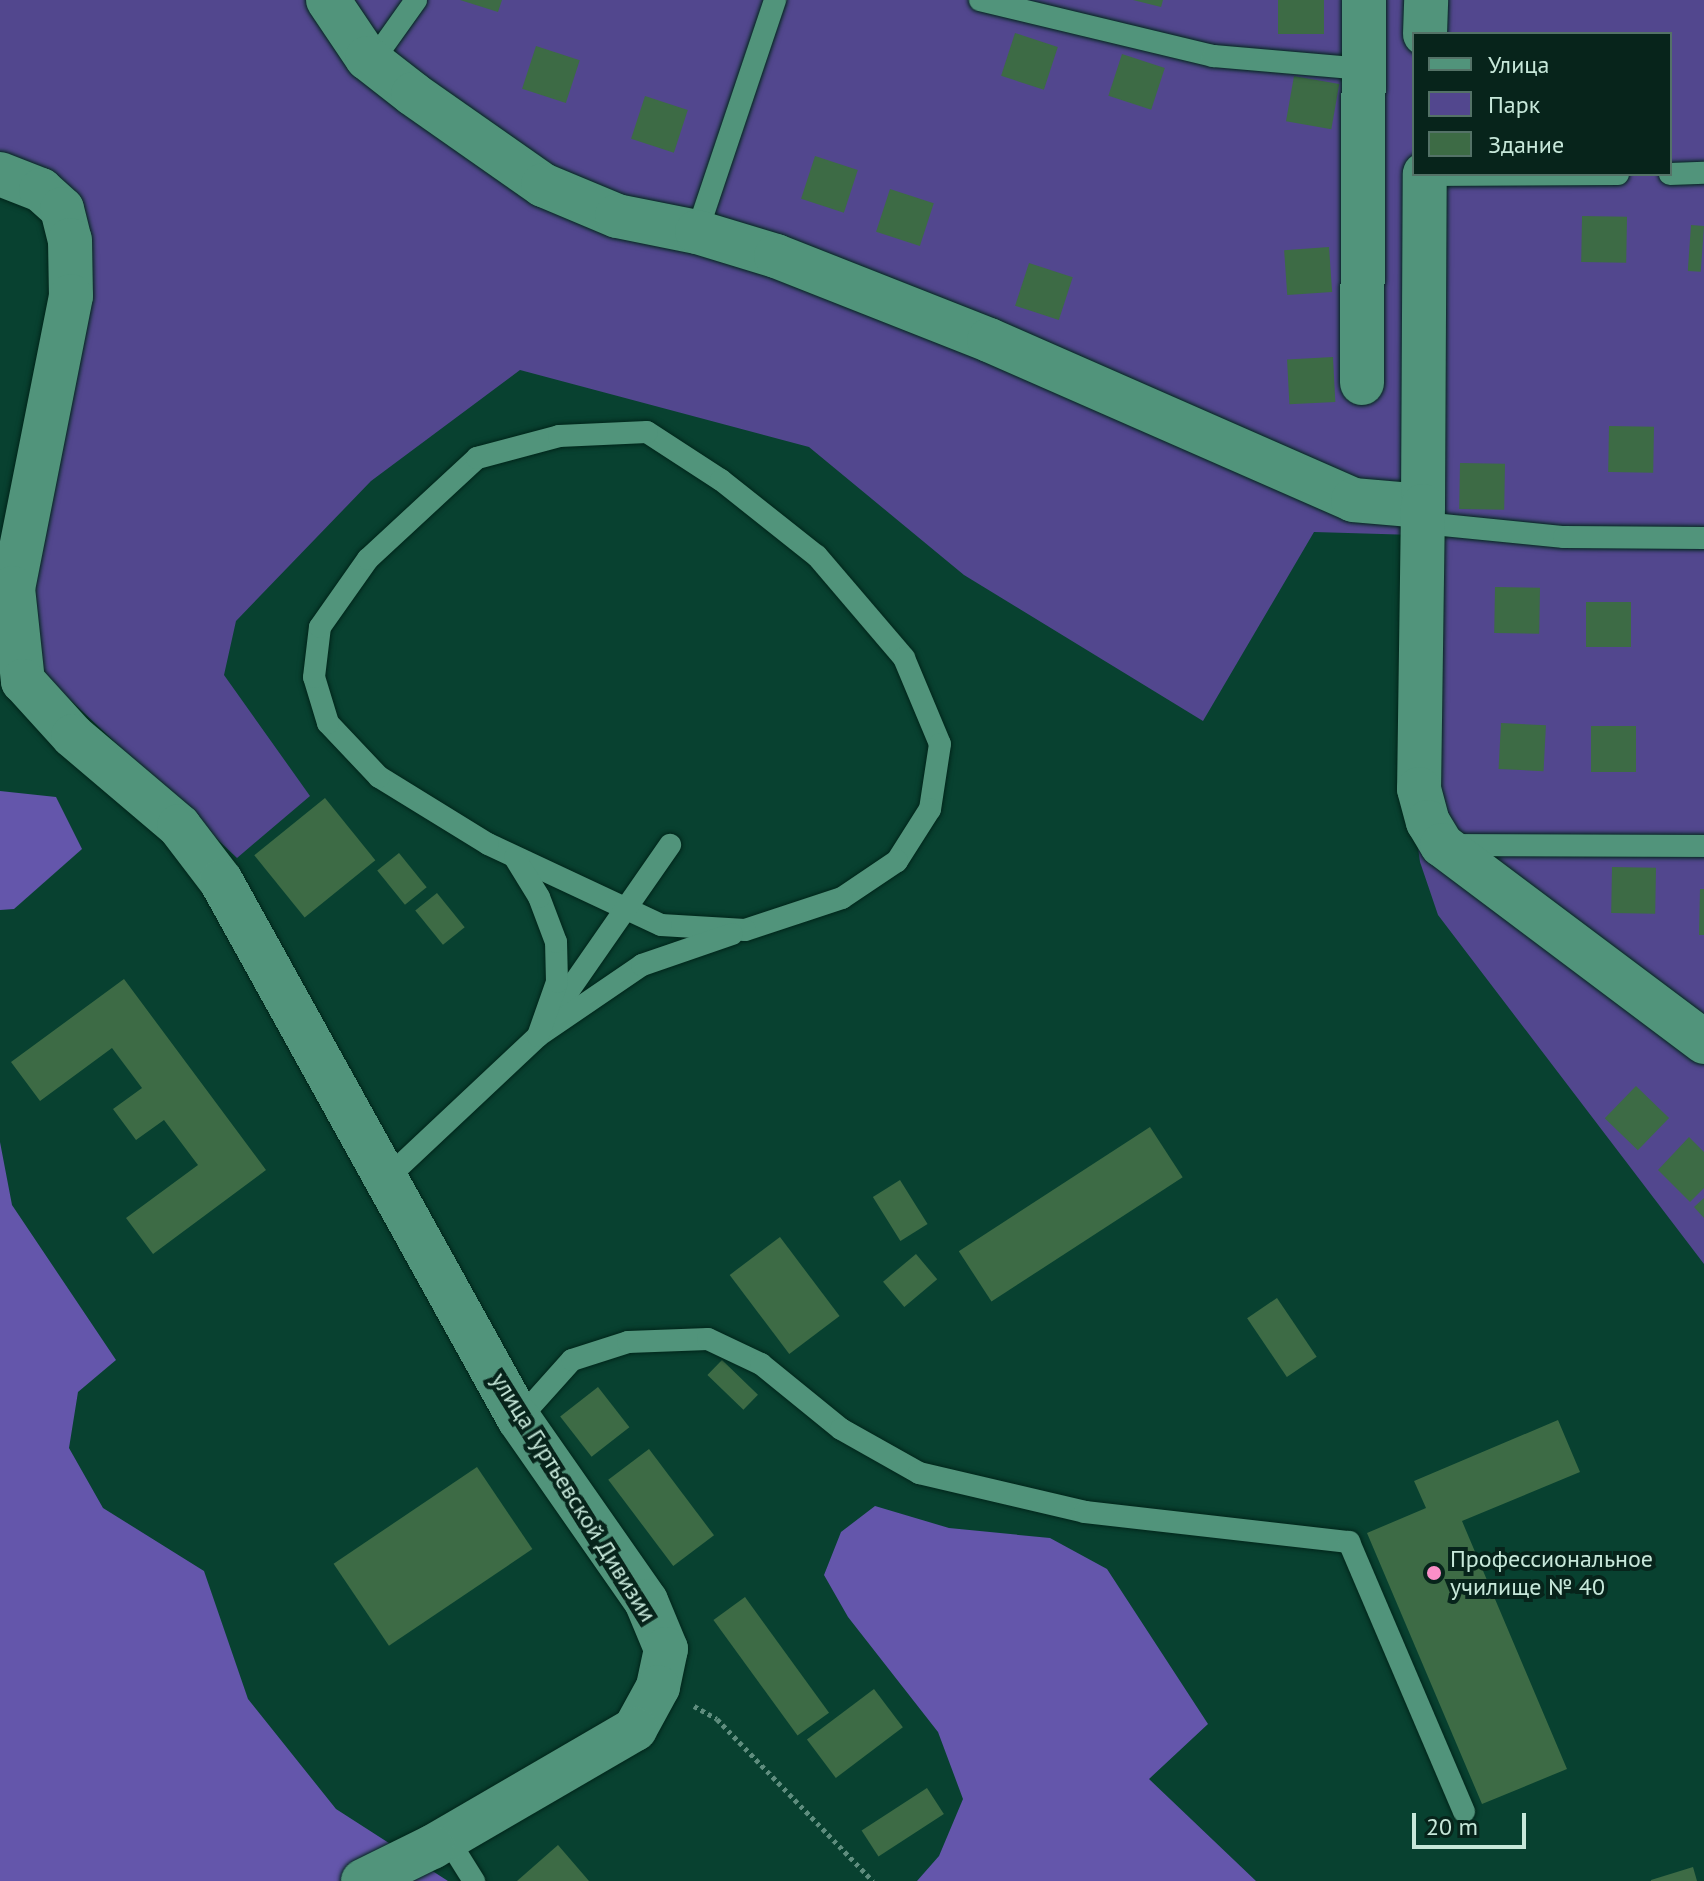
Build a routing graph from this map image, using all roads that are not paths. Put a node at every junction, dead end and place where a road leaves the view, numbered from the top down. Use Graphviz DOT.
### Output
graph roads {
  1 [pos="328,0"];
  2 [pos="416,0"];
  3 [pos="775,0"];
  4 [pos="980,0"];
  5 [pos="1364,0"];
  6 [pos="1426,0"];
  7 [pos="1425,32"];
  8 [pos="372,62"];
  9 [pos="1364,69"];
  10 [pos="1704,173"];
  11 [pos="0,174"];
  12 [pos="1672,174"];
  13 [pos="1424,176"];
  14 [pos="697,232"];
  15 [pos="1362,383"];
  16 [pos="1423,515"];
  17 [pos="1704,538"];
  18 [pos="670,845"];
  19 [pos="1442,845"];
  20 [pos="1704,846"];
  21 [pos="515,858"];
  22 [pos="626,909"];
  23 [pos="745,930"];
  24 [pos="538,1036"];
  25 [pos="1704,1042"];
  26 [pos="387,1178"];
  27 [pos="519,1419"];
  28 [pos="1464,1811"];
  29 [pos="447,1838"];
  30 [pos="363,1881"];
  31 [pos="474,1881"];
  1 -- 8 [label="street"];
  2 -- 8 [label="lane"];
  3 -- 14 [label="lane"];
  4 -- 9 [label="lane"];
  5 -- 9 [label="street"];
  6 -- 7 [label="street"];
  8 -- 14 [label="street"];
  9 -- 15 [label="street"];
  10 -- 12 [label="lane"];
  11 -- 26 [label="street, улица Гуртьевской Дивизии"];
  13 -- 16 [label="street"];
  14 -- 16 [label="street"];
  16 -- 17 [label="lane"];
  16 -- 19 [label="street"];
  18 -- 22 [label="lane"];
  19 -- 20 [label="lane"];
  19 -- 25 [label="street"];
  21 -- 22 [label="lane"];
  21 -- 23 [label="lane"];
  21 -- 24 [label="lane"];
  22 -- 23 [label="lane"];
  22 -- 24 [label="lane"];
  23 -- 24 [label="lane"];
  24 -- 26 [label="lane"];
  26 -- 27 [label="street, улица Гуртьевской Дивизии"];
  27 -- 28 [label="lane"];
  27 -- 29 [label="street, улица Гуртьевской Дивизии"];
  29 -- 30 [label="street, улица Гуртьевской Дивизии"];
  29 -- 31 [label="lane"];
}
